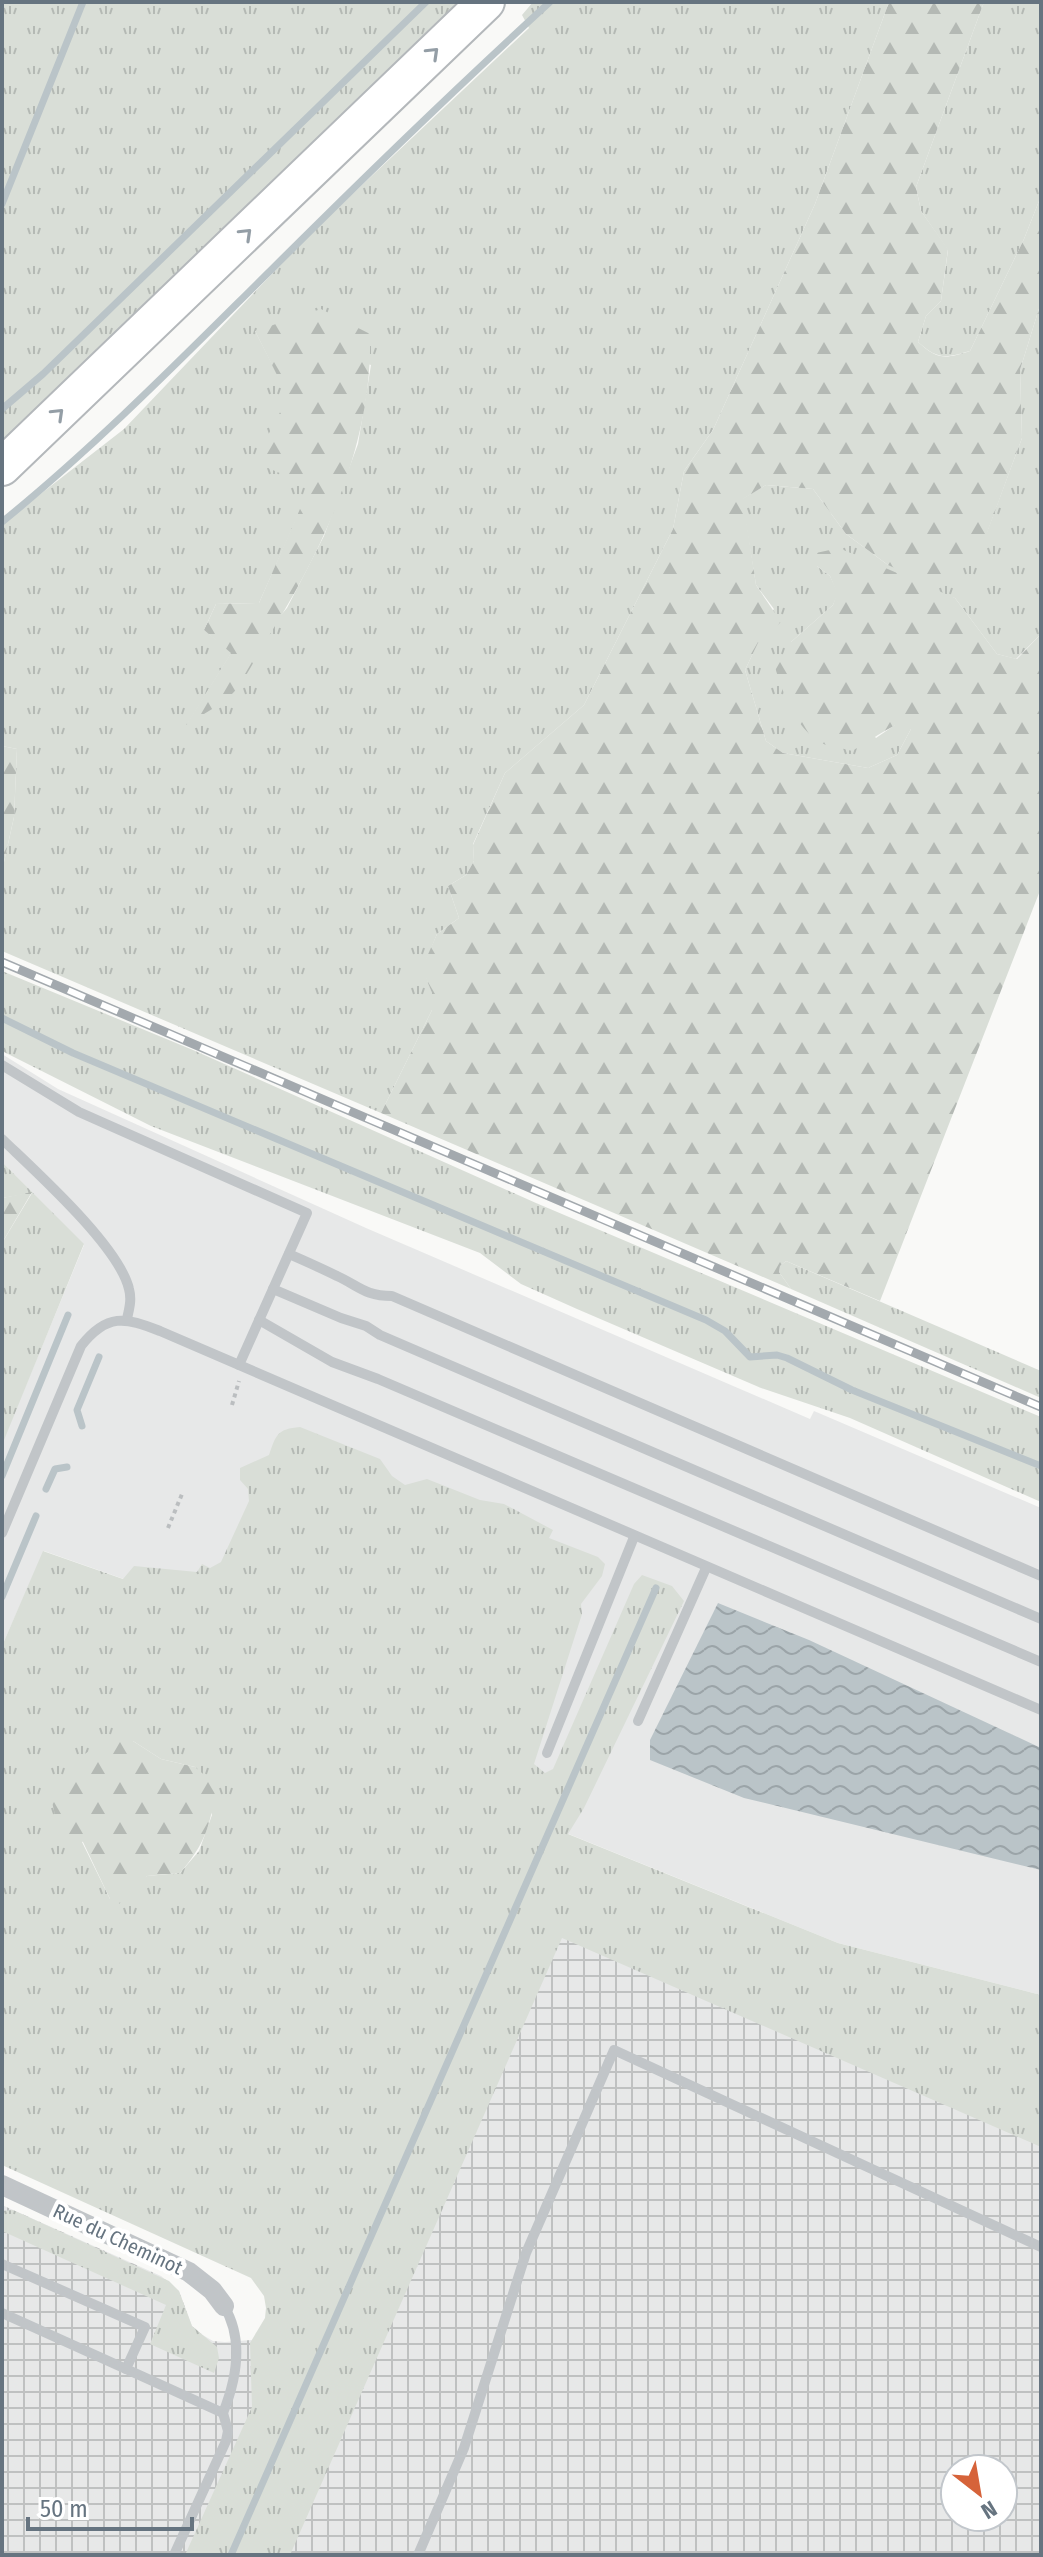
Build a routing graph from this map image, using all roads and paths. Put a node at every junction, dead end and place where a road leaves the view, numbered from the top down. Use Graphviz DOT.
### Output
graph roads {
  1 [pos="486,2"];
  2 [pos="2,467"];
  3 [pos="2,1065"];
  4 [pos="2,1139"];
  5 [pos="289,1254"];
  6 [pos="273,1289"];
  7 [pos="127,1319"];
  8 [pos="259,1320"];
  9 [pos="239,1365"];
  10 [pos="239,1387"];
  11 [pos="232,1405"];
  12 [pos="182,1494"];
  13 [pos="168,1528"];
  14 [pos="2,1533"];
  15 [pos="634,1537"];
  16 [pos="706,1568"];
  17 [pos="1041,1576"];
  18 [pos="1041,1619"];
  19 [pos="1041,1662"];
  20 [pos="1041,1710"];
  21 [pos="638,1721"];
  22 [pos="547,1753"];
  23 [pos="2,2185"];
  24 [pos="1041,2247"];
  25 [pos="2,2264"];
  26 [pos="224,2306"];
  27 [pos="2,2313"];
  28 [pos="126,2369"];
  29 [pos="223,2413"];
  30 [pos="174,2555"];
  31 [pos="418,2555"];
  2 -- 1 [label="highway, one-way"];
  3 -- 5 [label="lane"];
  4 -- 7 [label="lane"];
  5 -- 6 [label="lane"];
  5 -- 17 [label="lane"];
  6 -- 8 [label="lane"];
  6 -- 18 [label="lane"];
  7 -- 9 [label="lane"];
  7 -- 14 [label="lane"];
  8 -- 9 [label="lane"];
  8 -- 19 [label="lane"];
  9 -- 15 [label="lane"];
  10 -- 11 [label="path"];
  12 -- 13 [label="path"];
  15 -- 16 [label="lane"];
  15 -- 22 [label="lane"];
  16 -- 20 [label="lane"];
  16 -- 21 [label="lane"];
  23 -- 26 [label="street, Rue du Cheminot"];
  24 -- 31 [label="lane"];
  25 -- 28 [label="lane"];
  26 -- 29 [label="lane"];
  27 -- 28 [label="lane"];
  28 -- 29 [label="lane"];
  29 -- 30 [label="lane"];
}
